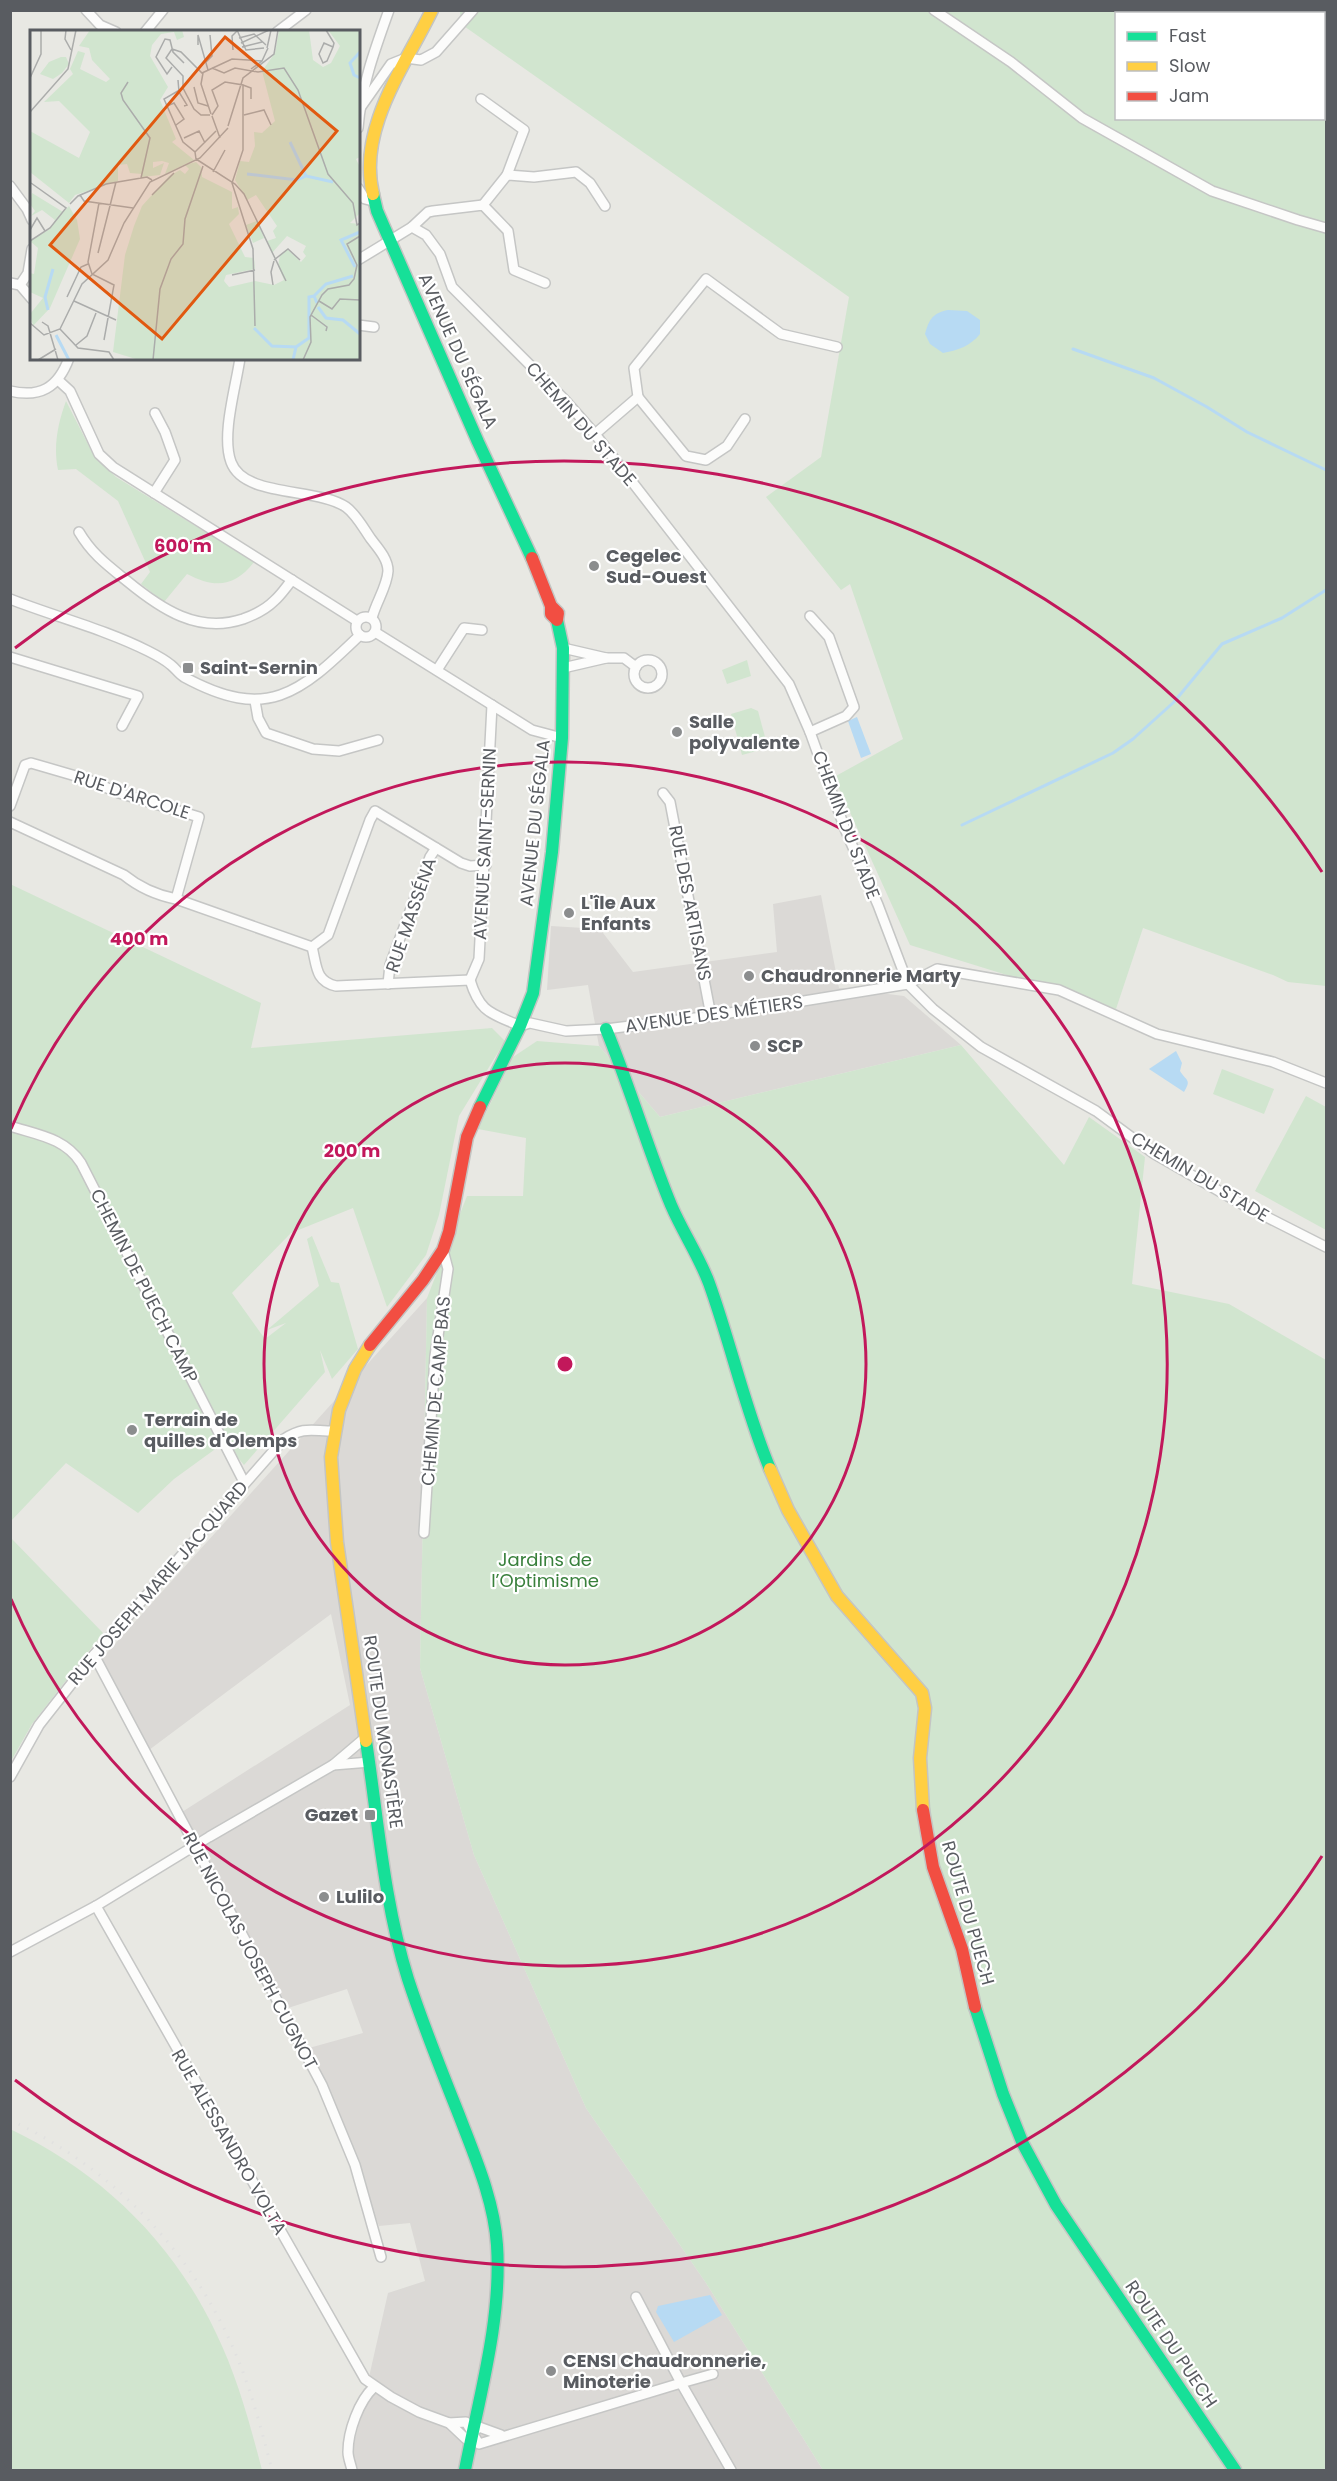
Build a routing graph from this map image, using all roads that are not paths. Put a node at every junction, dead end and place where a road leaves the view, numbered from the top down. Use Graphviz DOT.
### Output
graph roads {
  1 [pos="86,10"];
  2 [pos="163,10"];
  3 [pos="306,10"];
  4 [pos="389,10"];
  5 [pos="432,10"];
  6 [pos="473,10"];
  7 [pos="934,10"];
  8 [pos="111,30"];
  9 [pos="148,30"];
  10 [pos="280,30"];
  11 [pos="406,58"];
  12 [pos="481,99"];
  13 [pos="360,106"];
  14 [pos="360,109"];
  15 [pos="507,175"];
  16 [pos="10,186"];
  17 [pos="360,191"];
  18 [pos="373,201"];
  19 [pos="483,205"];
  20 [pos="605,206"];
  21 [pos="30,215"];
  22 [pos="412,227"];
  23 [pos="1326,228"];
  24 [pos="391,242"];
  25 [pos="360,259"];
  26 [pos="30,261"];
  27 [pos="545,283"];
  28 [pos="15,284"];
  29 [pos="30,297"];
  30 [pos="360,325"];
  31 [pos="374,327"];
  32 [pos="837,347"];
  33 [pos="68,360"];
  34 [pos="240,360"];
  35 [pos="58,380"];
  36 [pos="10,391"];
  37 [pos="638,397"];
  38 [pos="155,413"];
  39 [pos="745,419"];
  40 [pos="595,434"];
  41 [pos="154,493"];
  42 [pos="79,532"];
  43 [pos="292,580"];
  44 [pos="11,599"];
  45 [pos="810,616"];
  46 [pos="372,618"];
  47 [pos="357,621"];
  48 [pos="482,630"];
  49 [pos="375,632"];
  50 [pos="360,635"];
  51 [pos="563,648"];
  52 [pos="10,657"];
  53 [pos="606,658"];
  54 [pos="636,667"];
  55 [pos="563,668"];
  56 [pos="437,670"];
  57 [pos="255,701"];
  58 [pos="492,705"];
  59 [pos="122,726"];
  60 [pos="810,732"];
  61 [pos="562,738"];
  62 [pos="378,740"];
  63 [pos="663,793"];
  64 [pos="10,806"];
  65 [pos="10,822"];
  66 [pos="436,848"];
  67 [pos="486,865"];
  68 [pos="176,899"];
  69 [pos="312,947"];
  70 [pos="470,980"];
  71 [pos="388,984"];
  72 [pos="908,984"];
  73 [pos="711,1016"];
  74 [pos="520,1026"];
  75 [pos="606,1029"];
  76 [pos="1326,1083"];
  77 [pos="10,1126"];
  78 [pos="1326,1247"];
  79 [pos="443,1250"];
  80 [pos="334,1431"];
  81 [pos="244,1482"];
  82 [pos="424,1533"];
  83 [pos="94,1655"];
  84 [pos="366,1737"];
  85 [pos="370,1762"];
  86 [pos="333,1765"];
  87 [pos="10,1777"];
  88 [pos="195,1847"];
  89 [pos="96,1906"];
  90 [pos="10,1952"];
  91 [pos="381,2257"];
  92 [pos="636,2297"];
  93 [pos="713,2374"];
  94 [pos="681,2383"];
  95 [pos="374,2387"];
  96 [pos="473,2431"];
  97 [pos="501,2436"];
  98 [pos="352,2470"];
  99 [pos="465,2470"];
  100 [pos="731,2470"];
  101 [pos="1235,2470"];
  1 -- 8 [label="street"];
  2 -- 9 [label="street"];
  3 -- 10 [label="street"];
  4 -- 13 [label="street"];
  5 -- 11 [label="street"];
  6 -- 11 [label="street"];
  7 -- 23 [label="street"];
  11 -- 14 [label="street"];
  11 -- 18 [label="street"];
  12 -- 15 [label="street"];
  15 -- 19 [label="street"];
  15 -- 20 [label="street"];
  16 -- 21 [label="street"];
  17 -- 18 [label="street"];
  18 -- 24 [label="street"];
  19 -- 22 [label="street"];
  19 -- 27 [label="street"];
  22 -- 24 [label="street"];
  22 -- 40 [label="street, CHEMIN DU STADE"];
  24 -- 25 [label="street"];
  24 -- 51 [label="street, AVENUE DU SÉGALA"];
  26 -- 28 [label="street"];
  28 -- 29 [label="street"];
  30 -- 31 [label="street"];
  32 -- 37 [label="street"];
  33 -- 35 [label="street"];
  34 -- 46 [label="street"];
  35 -- 36 [label="street"];
  35 -- 41 [label="street"];
  37 -- 39 [label="street"];
  37 -- 40 [label="street"];
  38 -- 41 [label="street"];
  40 -- 60 [label="street, CHEMIN DU STADE"];
  41 -- 43 [label="street"];
  42 -- 43 [label="street"];
  43 -- 47 [label="street"];
  44 -- 57 [label="street"];
  45 -- 60 [label="street"];
  46 -- 47 [label="street"];
  46 -- 49 [label="street"];
  47 -- 50 [label="street"];
  48 -- 56 [label="street"];
  49 -- 50 [label="street"];
  49 -- 56 [label="street"];
  50 -- 57 [label="street"];
  51 -- 53 [label="street"];
  51 -- 55 [label="street, AVENUE DU SÉGALA"];
  52 -- 59 [label="street"];
  53 -- 54 [label="street"];
  53 -- 55 [label="street"];
  55 -- 61 [label="street, AVENUE DU SÉGALA"];
  56 -- 58 [label="street"];
  57 -- 62 [label="street"];
  58 -- 61 [label="street"];
  58 -- 67 [label="street, AVENUE SAINT-SERNIN"];
  60 -- 72 [label="street, CHEMIN DU STADE"];
  61 -- 74 [label="street, AVENUE DU SÉGALA"];
  63 -- 73 [label="street, RUE DES ARTISANS"];
  64 -- 68 [label="street, RUE D'ARCOLE"];
  65 -- 68 [label="street"];
  66 -- 67 [label="street"];
  66 -- 69 [label="street"];
  66 -- 71 [label="street, RUE MASSÉNA"];
  67 -- 70 [label="street, AVENUE SAINT-SERNIN"];
  68 -- 69 [label="street"];
  69 -- 71 [label="street"];
  70 -- 71 [label="street"];
  70 -- 74 [label="street"];
  72 -- 73 [label="street, AVENUE DES MÉTIERS"];
  72 -- 76 [label="street, AVENUE DES MÉTIERS"];
  72 -- 78 [label="street, CHEMIN DU STADE"];
  73 -- 75 [label="street, AVENUE DES MÉTIERS"];
  74 -- 75 [label="street, AVENUE DES MÉTIERS"];
  74 -- 79 [label="street, ROUTE DU MONASTÈRE"];
  75 -- 101 [label="street, ROUTE DU PUECH"];
  77 -- 81 [label="street, CHEMIN DE PUECH CAMP"];
  79 -- 80 [label="street, ROUTE DU MONASTÈRE"];
  79 -- 82 [label="street, CHEMIN DE CAMP BAS"];
  80 -- 81 [label="street, RUE JOSEPH MARIE JACQUARD"];
  80 -- 84 [label="street, ROUTE DU MONASTÈRE"];
  81 -- 83 [label="street, RUE JOSEPH MARIE JACQUARD"];
  83 -- 87 [label="street, RUE JOSEPH MARIE JACQUARD"];
  83 -- 88 [label="street, RUE NICOLAS JOSEPH CUGNOT"];
  84 -- 85 [label="street, ROUTE DU MONASTÈRE"];
  84 -- 86 [label="street"];
  85 -- 86 [label="street"];
  85 -- 96 [label="street, ROUTE DU MONASTÈRE"];
  86 -- 88 [label="street"];
  88 -- 89 [label="street"];
  88 -- 91 [label="street, RUE NICOLAS JOSEPH CUGNOT"];
  89 -- 90 [label="street"];
  89 -- 95 [label="street, RUE ALESSANDRO VOLTA"];
  92 -- 94 [label="street"];
  93 -- 94 [label="street"];
  94 -- 97 [label="street"];
  94 -- 100 [label="street"];
  95 -- 96 [label="street, RUE ALESSANDRO VOLTA"];
  95 -- 98 [label="street"];
  96 -- 97 [label="street"];
  96 -- 97 [label="street"];
  96 -- 99 [label="street, ROUTE DU MONASTÈRE"];
}
